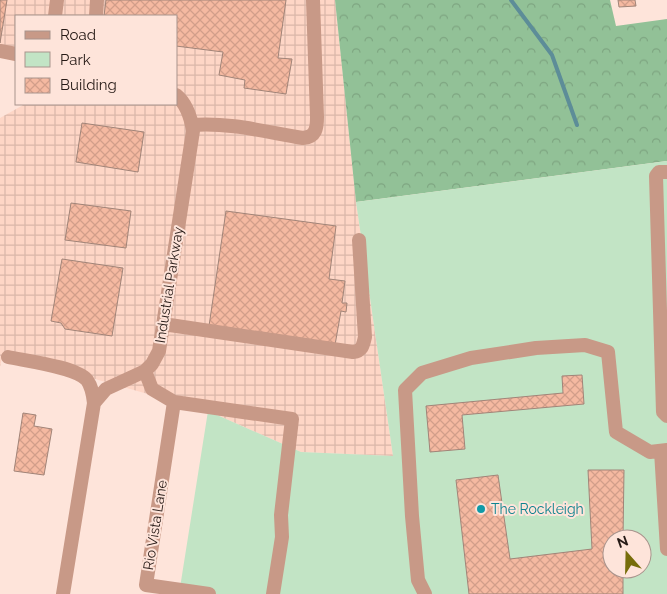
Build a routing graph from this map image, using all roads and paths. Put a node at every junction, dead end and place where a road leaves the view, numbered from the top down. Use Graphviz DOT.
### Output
graph roads {
  1 [pos="58,0"];
  2 [pos="97,0"];
  3 [pos="313,0"];
  4 [pos="55,15"];
  5 [pos="96,15"];
  6 [pos="0,51"];
  7 [pos="15,54"];
  8 [pos="178,98"];
  9 [pos="192,125"];
  10 [pos="667,172"];
  11 [pos="359,240"];
  12 [pos="163,324"];
  13 [pos="8,357"];
  14 [pos="145,371"];
  15 [pos="94,402"];
  16 [pos="174,402"];
  17 [pos="667,416"];
  18 [pos="664,450"];
  19 [pos="667,550"];
  20 [pos="145,589"];
  21 [pos="63,594"];
  22 [pos="209,594"];
  23 [pos="273,594"];
  24 [pos="425,594"];
  1 -- 4 [label="street"];
  2 -- 5 [label="street"];
  3 -- 9 [label="street"];
  6 -- 7 [label="street"];
  8 -- 9 [label="street"];
  9 -- 12 [label="street, Industrial Parkway"];
  10 -- 17 [label="street"];
  11 -- 12 [label="street"];
  12 -- 14 [label="street, Industrial Parkway"];
  13 -- 15 [label="street"];
  14 -- 15 [label="street"];
  14 -- 16 [label="street"];
  15 -- 21 [label="street"];
  16 -- 20 [label="street, Rio Vista Lane"];
  16 -- 23 [label="street"];
  18 -- 19 [label="street"];
  18 -- 24 [label="street"];
  20 -- 22 [label="street, Rio Vista Lane"];
}
